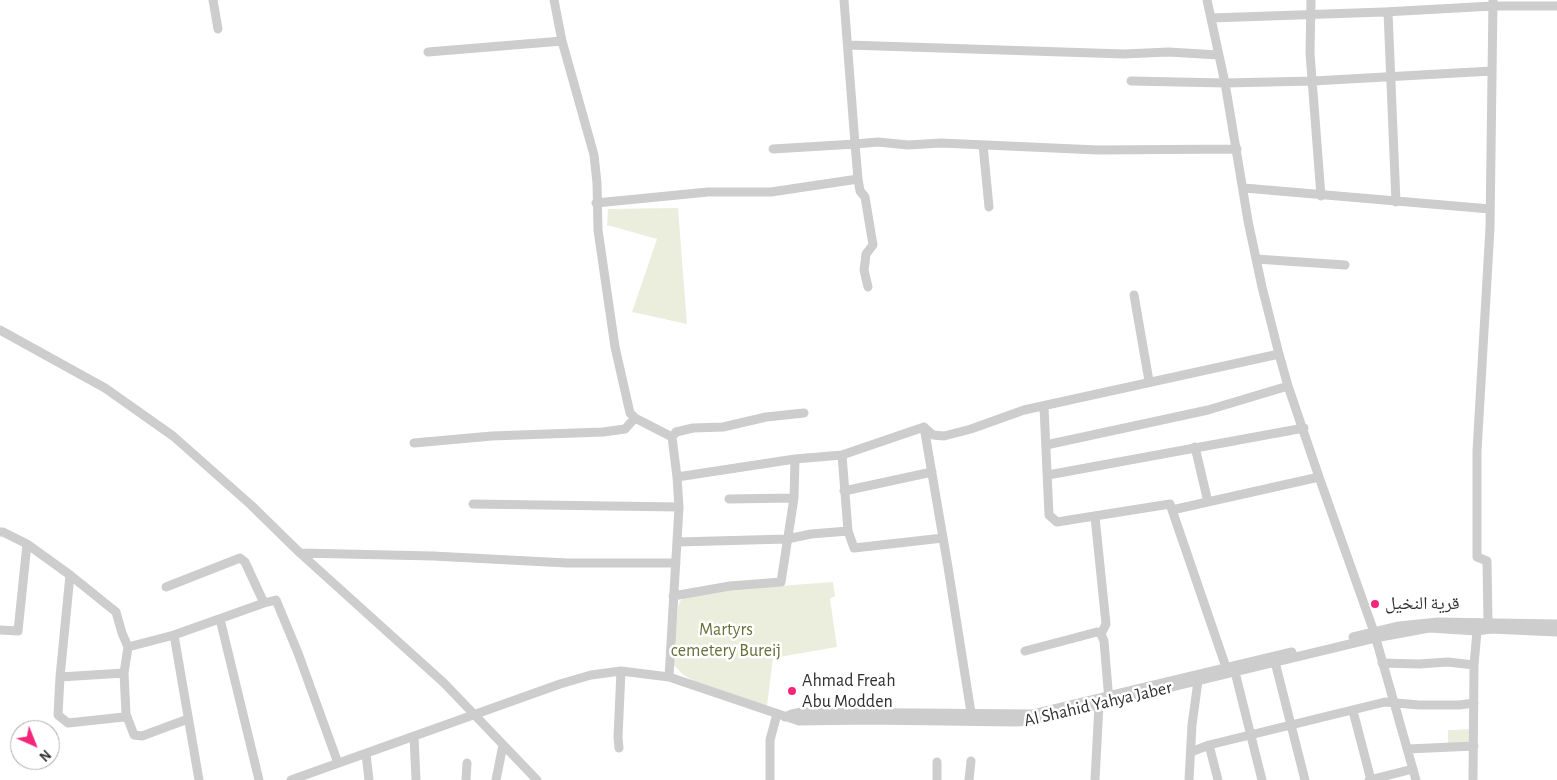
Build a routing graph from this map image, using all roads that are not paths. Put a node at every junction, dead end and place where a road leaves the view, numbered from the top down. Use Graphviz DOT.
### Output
graph roads {
  1 [pos="213,0"];
  2 [pos="554,0"];
  3 [pos="844,0"];
  4 [pos="1207,0"];
  5 [pos="1311,0"];
  6 [pos="1409,0"];
  7 [pos="1493,3"];
  8 [pos="1557,6"];
  9 [pos="1410,10"];
  10 [pos="1388,12"];
  11 [pos="1311,14"];
  12 [pos="1211,18"];
  13 [pos="218,29"];
  14 [pos="562,41"];
  15 [pos="848,45"];
  16 [pos="428,52"];
  17 [pos="1219,55"];
  18 [pos="1492,71"];
  19 [pos="1390,77"];
  20 [pos="1131,81"];
  21 [pos="1313,81"];
  22 [pos="1225,83"];
  23 [pos="855,144"];
  24 [pos="983,144"];
  25 [pos="773,149"];
  26 [pos="1237,149"];
  27 [pos="858,179"];
  28 [pos="1244,188"];
  29 [pos="1321,196"];
  30 [pos="1396,202"];
  31 [pos="596,203"];
  32 [pos="989,207"];
  33 [pos="1490,209"];
  34 [pos="1256,259"];
  35 [pos="1345,265"];
  36 [pos="868,287"];
  37 [pos="1134,295"];
  38 [pos="0,330"];
  39 [pos="1279,354"];
  40 [pos="1148,381"];
  41 [pos="1288,386"];
  42 [pos="1044,406"];
  43 [pos="804,413"];
  44 [pos="636,418"];
  45 [pos="924,428"];
  46 [pos="1304,428"];
  47 [pos="672,437"];
  48 [pos="414,443"];
  49 [pos="1046,445"];
  50 [pos="1195,447"];
  51 [pos="842,455"];
  52 [pos="795,459"];
  53 [pos="932,472"];
  54 [pos="1048,475"];
  55 [pos="677,477"];
  56 [pos="1319,477"];
  57 [pos="844,491"];
  58 [pos="794,498"];
  59 [pos="729,499"];
  60 [pos="1208,502"];
  61 [pos="473,504"];
  62 [pos="679,507"];
  63 [pos="1172,510"];
  64 [pos="1095,517"];
  65 [pos="848,531"];
  66 [pos="0,532"];
  67 [pos="787,538"];
  68 [pos="943,538"];
  69 [pos="678,542"];
  70 [pos="27,544"];
  71 [pos="300,553"];
  72 [pos="676,563"];
  73 [pos="70,574"];
  74 [pos="166,587"];
  75 [pos="673,596"];
  76 [pos="264,603"];
  77 [pos="220,619"];
  78 [pos="1488,623"];
  79 [pos="1557,624"];
  80 [pos="0,630"];
  81 [pos="1477,631"];
  82 [pos="1557,632"];
  83 [pos="1101,634"];
  84 [pos="174,635"];
  85 [pos="1374,635"];
  86 [pos="128,647"];
  87 [pos="1025,651"];
  88 [pos="1275,662"];
  89 [pos="1382,663"];
  90 [pos="1474,665"];
  91 [pos="621,671"];
  92 [pos="1230,671"];
  93 [pos="124,673"];
  94 [pos="669,676"];
  95 [pos="60,677"];
  96 [pos="1198,681"];
  97 [pos="1109,698"];
  98 [pos="1394,702"];
  99 [pos="1474,704"];
  100 [pos="1099,705"];
  101 [pos="1353,711"];
  102 [pos="126,714"];
  103 [pos="475,714"];
  104 [pos="781,716"];
  105 [pos="972,718"];
  106 [pos="188,719"];
  107 [pos="1292,726"];
  108 [pos="1252,735"];
  109 [pos="414,736"];
  110 [pos="503,745"];
  111 [pos="1209,745"];
  112 [pos="1474,746"];
  113 [pos="619,748"];
  114 [pos="1408,749"];
  115 [pos="1191,752"];
  116 [pos="366,754"];
  117 [pos="971,761"];
  118 [pos="937,762"];
  119 [pos="338,763"];
  120 [pos="466,763"];
  121 [pos="1413,769"];
  122 [pos="199,780"];
  123 [pos="259,780"];
  124 [pos="291,780"];
  125 [pos="369,780"];
  126 [pos="416,780"];
  127 [pos="466,780"];
  128 [pos="496,780"];
  129 [pos="536,780"];
  130 [pos="770,780"];
  131 [pos="937,780"];
  132 [pos="969,780"];
  133 [pos="1094,780"];
  134 [pos="1189,780"];
  135 [pos="1218,780"];
  136 [pos="1262,780"];
  137 [pos="1305,780"];
  138 [pos="1370,780"];
  139 [pos="1416,780"];
  140 [pos="1473,780"];
  1 -- 13 [label="street"];
  2 -- 14 [label="street"];
  3 -- 15 [label="street"];
  4 -- 12 [label="street"];
  5 -- 11 [label="street"];
  6 -- 9 [label="street"];
  7 -- 8 [label="street"];
  7 -- 9 [label="street"];
  7 -- 18 [label="street"];
  9 -- 10 [label="street"];
  10 -- 11 [label="street"];
  10 -- 19 [label="street"];
  11 -- 12 [label="street"];
  11 -- 21 [label="street"];
  12 -- 17 [label="street"];
  14 -- 16 [label="street"];
  14 -- 31 [label="street"];
  15 -- 17 [label="street"];
  15 -- 23 [label="street"];
  17 -- 22 [label="street"];
  18 -- 19 [label="street"];
  18 -- 33 [label="street"];
  19 -- 21 [label="street"];
  19 -- 30 [label="street"];
  20 -- 22 [label="street"];
  21 -- 22 [label="street"];
  21 -- 29 [label="street"];
  22 -- 26 [label="street"];
  23 -- 24 [label="street"];
  23 -- 25 [label="street"];
  23 -- 27 [label="street"];
  24 -- 26 [label="street"];
  24 -- 32 [label="street"];
  26 -- 28 [label="street"];
  27 -- 31 [label="street"];
  27 -- 36 [label="street"];
  28 -- 29 [label="street"];
  28 -- 34 [label="street"];
  29 -- 30 [label="street"];
  30 -- 33 [label="street"];
  31 -- 44 [label="street"];
  33 -- 78 [label="street"];
  34 -- 35 [label="street"];
  34 -- 39 [label="street"];
  37 -- 40 [label="street"];
  38 -- 71 [label="street"];
  39 -- 40 [label="street"];
  39 -- 41 [label="street"];
  40 -- 42 [label="street"];
  41 -- 46 [label="street"];
  41 -- 49 [label="street"];
  42 -- 45 [label="street"];
  42 -- 49 [label="street"];
  43 -- 47 [label="street"];
  44 -- 47 [label="street"];
  44 -- 48 [label="street"];
  45 -- 51 [label="street"];
  45 -- 53 [label="street"];
  46 -- 50 [label="street"];
  46 -- 56 [label="street"];
  47 -- 55 [label="street"];
  49 -- 54 [label="street"];
  50 -- 54 [label="street"];
  50 -- 60 [label="street"];
  51 -- 52 [label="street"];
  51 -- 57 [label="street"];
  52 -- 55 [label="street"];
  52 -- 58 [label="street"];
  53 -- 57 [label="street"];
  53 -- 68 [label="street"];
  54 -- 64 [label="street"];
  55 -- 62 [label="street"];
  56 -- 60 [label="street"];
  56 -- 85 [label="street"];
  57 -- 65 [label="street"];
  58 -- 59 [label="street"];
  58 -- 67 [label="street"];
  60 -- 63 [label="street"];
  61 -- 62 [label="street"];
  62 -- 69 [label="street"];
  63 -- 64 [label="street"];
  63 -- 92 [label="street"];
  64 -- 83 [label="street"];
  65 -- 67 [label="street"];
  65 -- 68 [label="street"];
  66 -- 70 [label="street"];
  67 -- 69 [label="street"];
  67 -- 75 [label="street"];
  68 -- 105 [label="street"];
  69 -- 72 [label="street"];
  70 -- 73 [label="street"];
  70 -- 80 [label="street"];
  71 -- 72 [label="street"];
  71 -- 103 [label="street"];
  72 -- 75 [label="street"];
  73 -- 86 [label="street"];
  73 -- 95 [label="street"];
  74 -- 76 [label="street"];
  75 -- 94 [label="street"];
  76 -- 77 [label="street"];
  76 -- 119 [label="street"];
  77 -- 84 [label="street"];
  77 -- 123 [label="street"];
  78 -- 79 [label="street, Al Shahid Yahya Jaber"];
  78 -- 81 [label="street"];
  78 -- 85 [label="street, Al Shahid Yahya Jaber"];
  81 -- 82 [label="street, Al Shahid Yahya Jaber"];
  81 -- 85 [label="street, Al Shahid Yahya Jaber"];
  81 -- 90 [label="street"];
  83 -- 87 [label="street"];
  83 -- 97 [label="street"];
  84 -- 86 [label="street"];
  84 -- 106 [label="street"];
  85 -- 88 [label="street, Al Shahid Yahya Jaber"];
  85 -- 89 [label="street"];
  85 -- 92 [label="street, Al Shahid Yahya Jaber"];
  86 -- 93 [label="street"];
  88 -- 92 [label="street, Al Shahid Yahya Jaber"];
  88 -- 107 [label="street"];
  89 -- 90 [label="street"];
  89 -- 98 [label="street"];
  90 -- 99 [label="street"];
  91 -- 94 [label="street, Al Shahid Yahya Jaber"];
  91 -- 103 [label="street, Al Shahid Yahya Jaber"];
  91 -- 113 [label="street"];
  92 -- 96 [label="street, Al Shahid Yahya Jaber"];
  92 -- 97 [label="street, Al Shahid Yahya Jaber"];
  92 -- 108 [label="street"];
  93 -- 95 [label="street"];
  93 -- 102 [label="street"];
  94 -- 104 [label="street, Al Shahid Yahya Jaber"];
  95 -- 102 [label="street"];
  96 -- 97 [label="street, Al Shahid Yahya Jaber"];
  96 -- 115 [label="street"];
  97 -- 100 [label="street, Al Shahid Yahya Jaber"];
  97 -- 105 [label="street, Al Shahid Yahya Jaber"];
  98 -- 99 [label="street"];
  98 -- 101 [label="street"];
  98 -- 114 [label="street"];
  99 -- 112 [label="street"];
  100 -- 105 [label="street, Al Shahid Yahya Jaber"];
  100 -- 133 [label="street"];
  101 -- 107 [label="street"];
  101 -- 138 [label="street"];
  102 -- 106 [label="street"];
  103 -- 109 [label="street, Al Shahid Yahya Jaber"];
  103 -- 110 [label="street"];
  104 -- 105 [label="street, Al Shahid Yahya Jaber"];
  104 -- 130 [label="street"];
  106 -- 122 [label="street"];
  107 -- 108 [label="street"];
  107 -- 137 [label="street"];
  108 -- 111 [label="street"];
  108 -- 136 [label="street"];
  109 -- 116 [label="street, Al Shahid Yahya Jaber"];
  109 -- 126 [label="street"];
  110 -- 128 [label="street"];
  110 -- 129 [label="street"];
  111 -- 115 [label="street"];
  111 -- 135 [label="street"];
  112 -- 114 [label="street"];
  112 -- 140 [label="street"];
  114 -- 121 [label="street"];
  115 -- 134 [label="street"];
  116 -- 119 [label="street, Al Shahid Yahya Jaber"];
  116 -- 125 [label="street"];
  117 -- 132 [label="street"];
  118 -- 131 [label="street"];
  119 -- 124 [label="street, Al Shahid Yahya Jaber"];
  120 -- 127 [label="street"];
  121 -- 138 [label="street"];
  121 -- 139 [label="street"];
}
